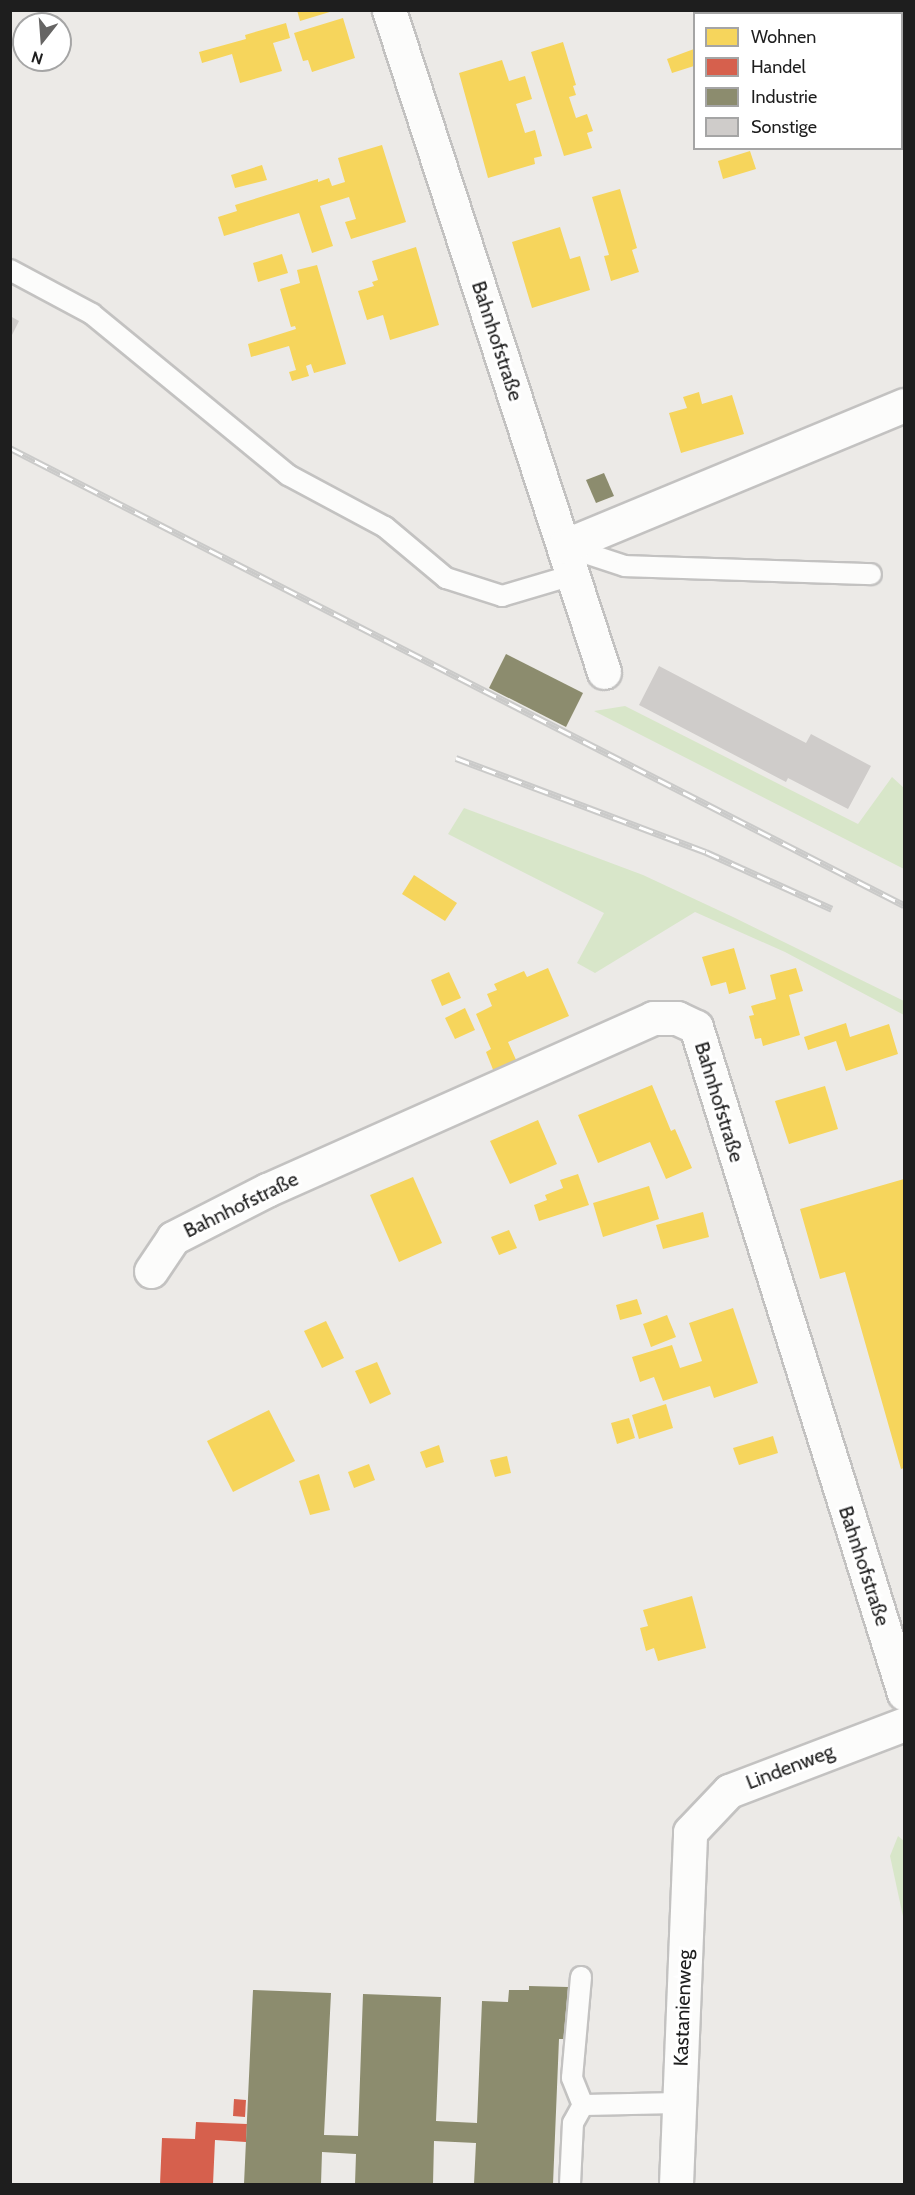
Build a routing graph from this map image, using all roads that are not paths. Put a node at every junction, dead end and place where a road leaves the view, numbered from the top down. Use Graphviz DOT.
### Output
graph roads {
  1 [pos="389,10"];
  2 [pos="10,270"];
  3 [pos="904,405"];
  4 [pos="568,561"];
  5 [pos="871,574"];
  6 [pos="604,672"];
  7 [pos="151,1271"];
  8 [pos="904,1693"];
  9 [pos="904,1724"];
  10 [pos="690,1832"];
  11 [pos="581,1977"];
  12 [pos="679,2103"];
  13 [pos="584,2105"];
  14 [pos="570,2184"];
  15 [pos="676,2184"];
  1 -- 4 [label="street, Bahnhofstraße"];
  2 -- 4 [label="lane"];
  3 -- 4 [label="street"];
  4 -- 5 [label="lane"];
  4 -- 6 [label="street, Bahnhofstraße"];
  7 -- 8 [label="street, Bahnhofstraße"];
  9 -- 10 [label="street, Lindenweg"];
  10 -- 12 [label="street, Kastanienweg"];
  11 -- 13 [label="lane"];
  12 -- 13 [label="lane"];
  12 -- 15 [label="street, Kastanienweg"];
  13 -- 14 [label="lane"];
}
